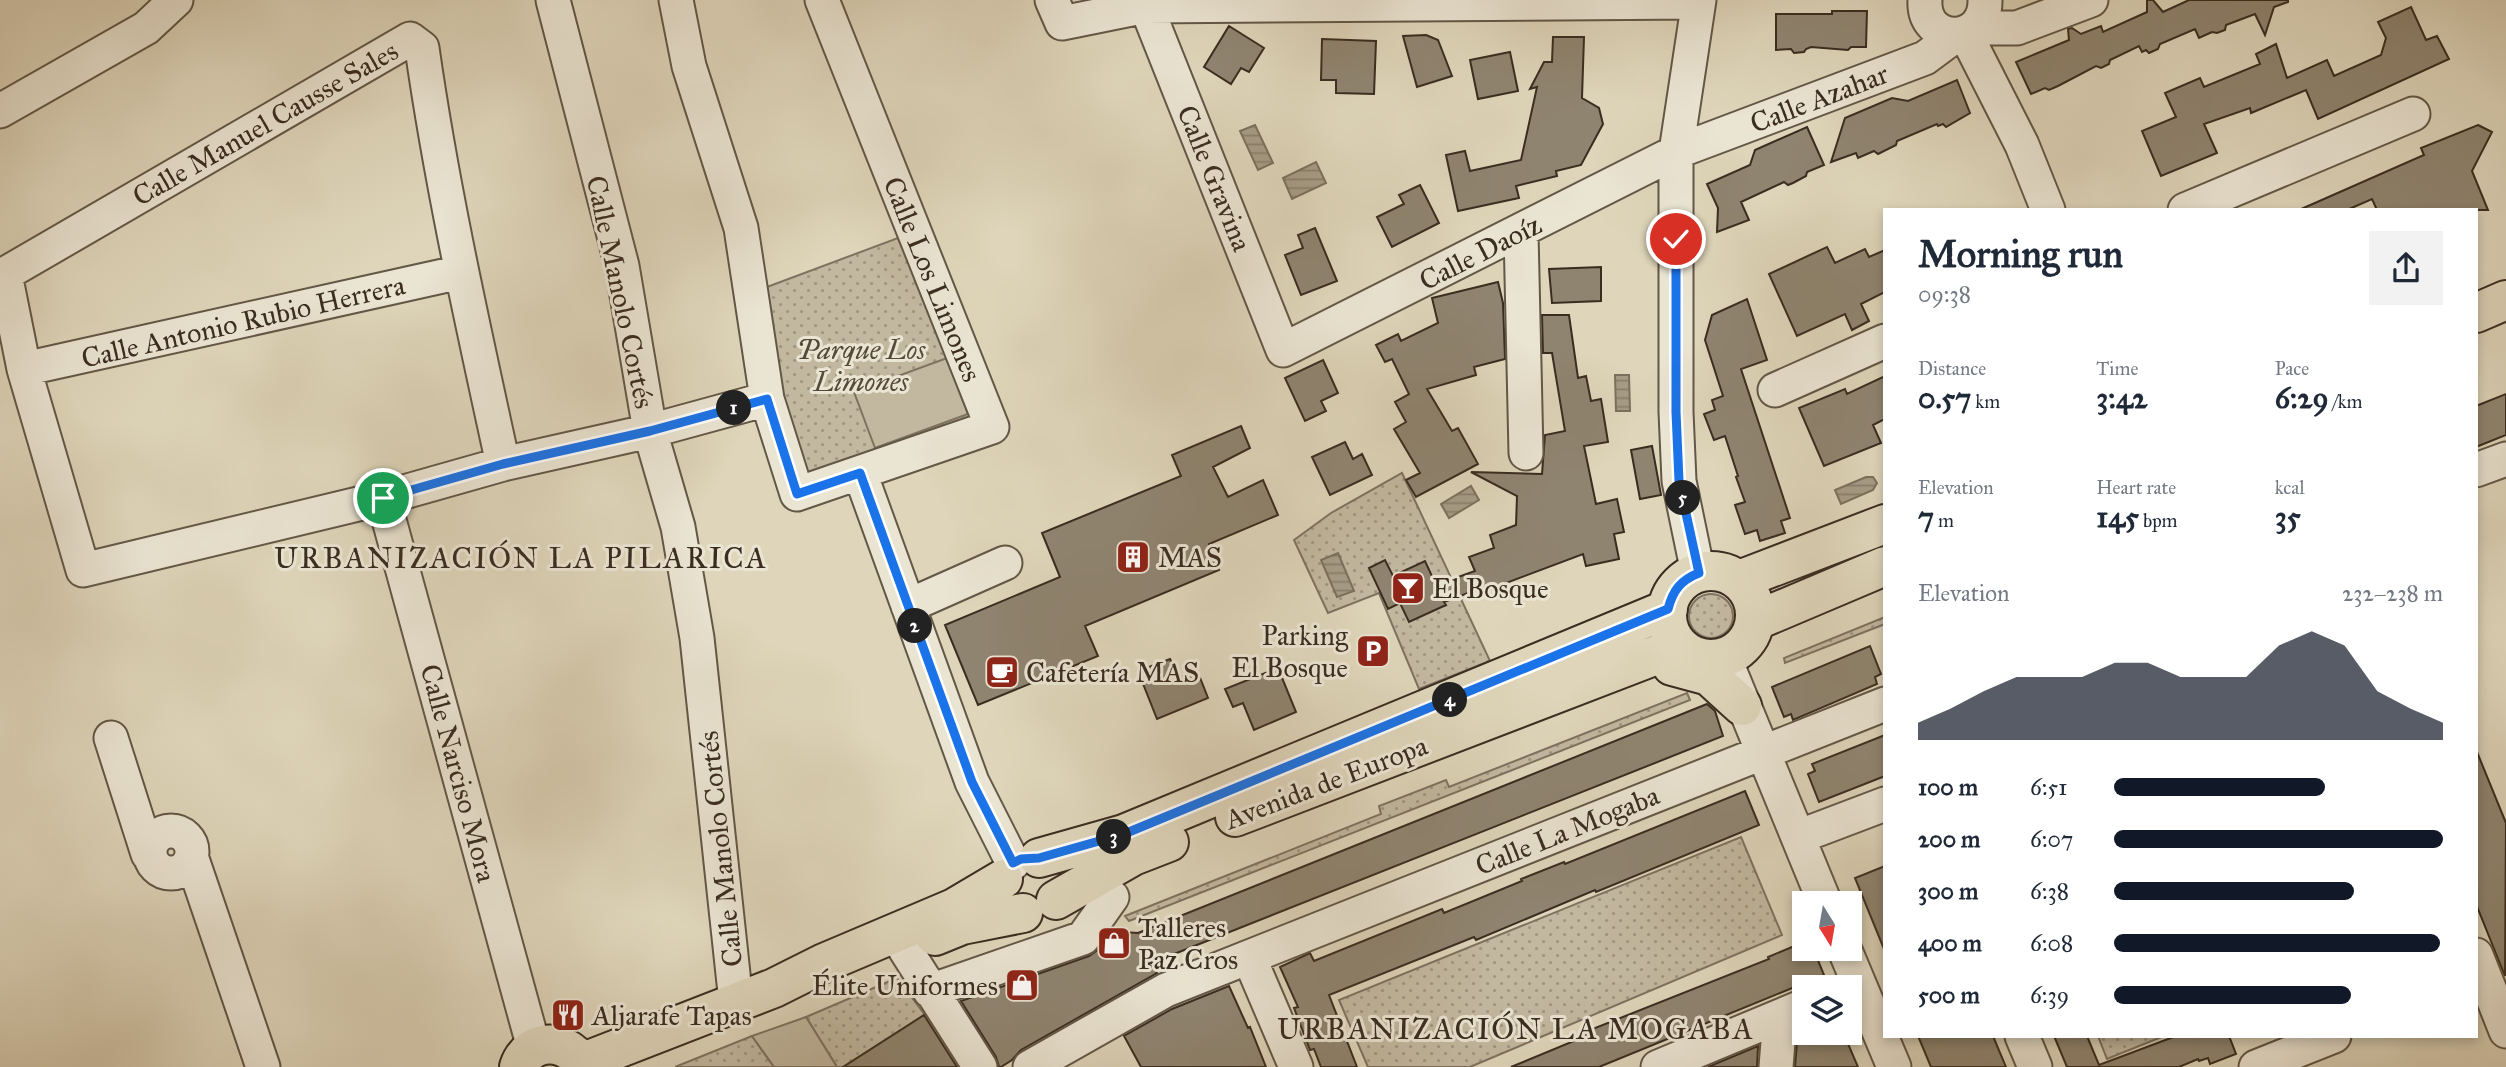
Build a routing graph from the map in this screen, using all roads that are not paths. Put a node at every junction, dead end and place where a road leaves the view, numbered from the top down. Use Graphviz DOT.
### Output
graph roads {
  1 [pos="176,0"];
  2 [pos="554,0"];
  3 [pos="676,0"];
  4 [pos="822,0"];
  5 [pos="1052,0"];
  6 [pos="1925,0"];
  7 [pos="2091,0"];
  8 [pos="1698,1"];
  9 [pos="1146,6"];
  10 [pos="1970,24"];
  11 [pos="0,111"];
  12 [pos="2413,114"];
  13 [pos="1676,152"];
  14 [pos="2047,208"];
  15 [pos="2190,208"];
  16 [pos="1521,232"];
  17 [pos="461,272"];
  18 [pos="2506,300"];
  19 [pos="2478,312"];
  20 [pos="1883,342"];
  21 [pos="1283,350"];
  22 [pos="24,369"];
  23 [pos="1775,390"];
  24 [pos="767,399"];
  25 [pos="650,431"];
  26 [pos="1526,453"];
  27 [pos="2506,458"];
  28 [pos="503,464"];
  29 [pos="2478,469"];
  30 [pos="860,473"];
  31 [pos="383,498"];
  32 [pos="1883,525"];
  33 [pos="1004,562"];
  34 [pos="1883,567"];
  35 [pos="1699,573"];
  36 [pos="1739,580"];
  37 [pos="908,606"];
  38 [pos="1668,609"];
  39 [pos="1755,621"];
  40 [pos="1680,646"];
  41 [pos="1724,657"];
  42 [pos="1625,667"];
  43 [pos="1883,705"];
  44 [pos="1742,706"];
  45 [pos="111,738"];
  46 [pos="1763,752"];
  47 [pos="1883,805"];
  48 [pos="1798,837"];
  49 [pos="1018,867"];
  50 [pos="1820,891"];
  51 [pos="1112,897"];
  52 [pos="1039,907"];
  53 [pos="905,949"];
  54 [pos="1249,957"];
  55 [pos="2479,970"];
  56 [pos="774,988"];
  57 [pos="930,991"];
  58 [pos="736,1002"];
  59 [pos="1862,1002"];
  60 [pos="1792,1012"];
  61 [pos="2506,1031"];
  62 [pos="2023,1038"];
  63 [pos="2326,1038"];
  64 [pos="2266,1054"];
  65 [pos="526,1057"];
  66 [pos="599,1061"];
  67 [pos="263,1067"];
  68 [pos="980,1067"];
  69 [pos="1030,1067"];
  70 [pos="1296,1067"];
  71 [pos="1658,1067"];
  72 [pos="1776,1067"];
  73 [pos="1894,1067"];
  74 [pos="2035,1067"];
  1 -- 11 [label="street"];
  2 -- 25 [label="street, Calle Manolo Cortés"];
  3 -- 24 [label="street, Calle Los Limones"];
  4 -- 30 [label="street, Calle Los Limones"];
  5 -- 9 [label="street"];
  6 -- 10 [label="street"];
  7 -- 10 [label="street"];
  8 -- 9 [label="street"];
  8 -- 13 [label="street"];
  9 -- 21 [label="street, Calle Gravina"];
  10 -- 13 [label="street, Calle Azahar"];
  10 -- 14 [label="street"];
  12 -- 15 [label="street"];
  13 -- 16 [label="street, Calle Daoíz"];
  13 -- 35 [label="street"];
  16 -- 21 [label="street, Calle Daoíz"];
  16 -- 26 [label="street"];
  17 -- 22 [label="street, Calle Antonio Rubio Herrera"];
  17 -- 22 [label="street, Calle Manuel Causse Sales"];
  17 -- 28 [label="street, Calle Manuel Causse Sales"];
  18 -- 19 [label="main road"];
  20 -- 23 [label="street"];
  22 -- 31 [label="street, Calle Manuel Causse Sales"];
  24 -- 25 [label="street"];
  24 -- 30 [label="street, Calle Los Limones"];
  25 -- 28 [label="street"];
  25 -- 58 [label="street, Calle Manolo Cortés"];
  27 -- 29 [label="street"];
  28 -- 31 [label="street"];
  30 -- 37 [label="street"];
  31 -- 65 [label="street, Calle Narciso Mora"];
  32 -- 36 [label="main road"];
  33 -- 37 [label="street"];
  34 -- 39 [label="main road"];
  35 -- 36 [label="main road"];
  35 -- 38 [label="main road"];
  36 -- 39 [label="main road"];
  37 -- 49 [label="street"];
  38 -- 40 [label="main road"];
  38 -- 49 [label="main road, Avenida de Europa"];
  39 -- 41 [label="main road"];
  40 -- 41 [label="main road"];
  40 -- 42 [label="main road, Avenida de Europa"];
  41 -- 44 [label="street"];
  42 -- 44 [label="main road"];
  42 -- 52 [label="main road, Avenida de Europa"];
  43 -- 46 [label="street, Calle La Mogaba"];
  44 -- 46 [label="street"];
  45 -- 67 [label="street"];
  46 -- 48 [label="street"];
  46 -- 54 [label="street, Calle La Mogaba"];
  47 -- 48 [label="street"];
  48 -- 50 [label="street"];
  49 -- 52 [label="main road"];
  49 -- 52 [label="main road"];
  49 -- 56 [label="main road, Avenida de Europa"];
  51 -- 57 [label="street"];
  52 -- 53 [label="main road, Avenida de Europa"];
  53 -- 56 [label="main road, Avenida de Europa"];
  53 -- 57 [label="street"];
  54 -- 69 [label="street, Calle La Mogaba"];
  54 -- 70 [label="street"];
  55 -- 61 [label="street"];
  56 -- 58 [label="main road, Avenida de Europa"];
  57 -- 68 [label="street"];
  58 -- 66 [label="main road, Avenida de Europa"];
  59 -- 73 [label="street"];
  60 -- 71 [label="street"];
  60 -- 72 [label="street"];
  62 -- 74 [label="street"];
  63 -- 64 [label="street"];
  65 -- 66 [label="main road"];
}
